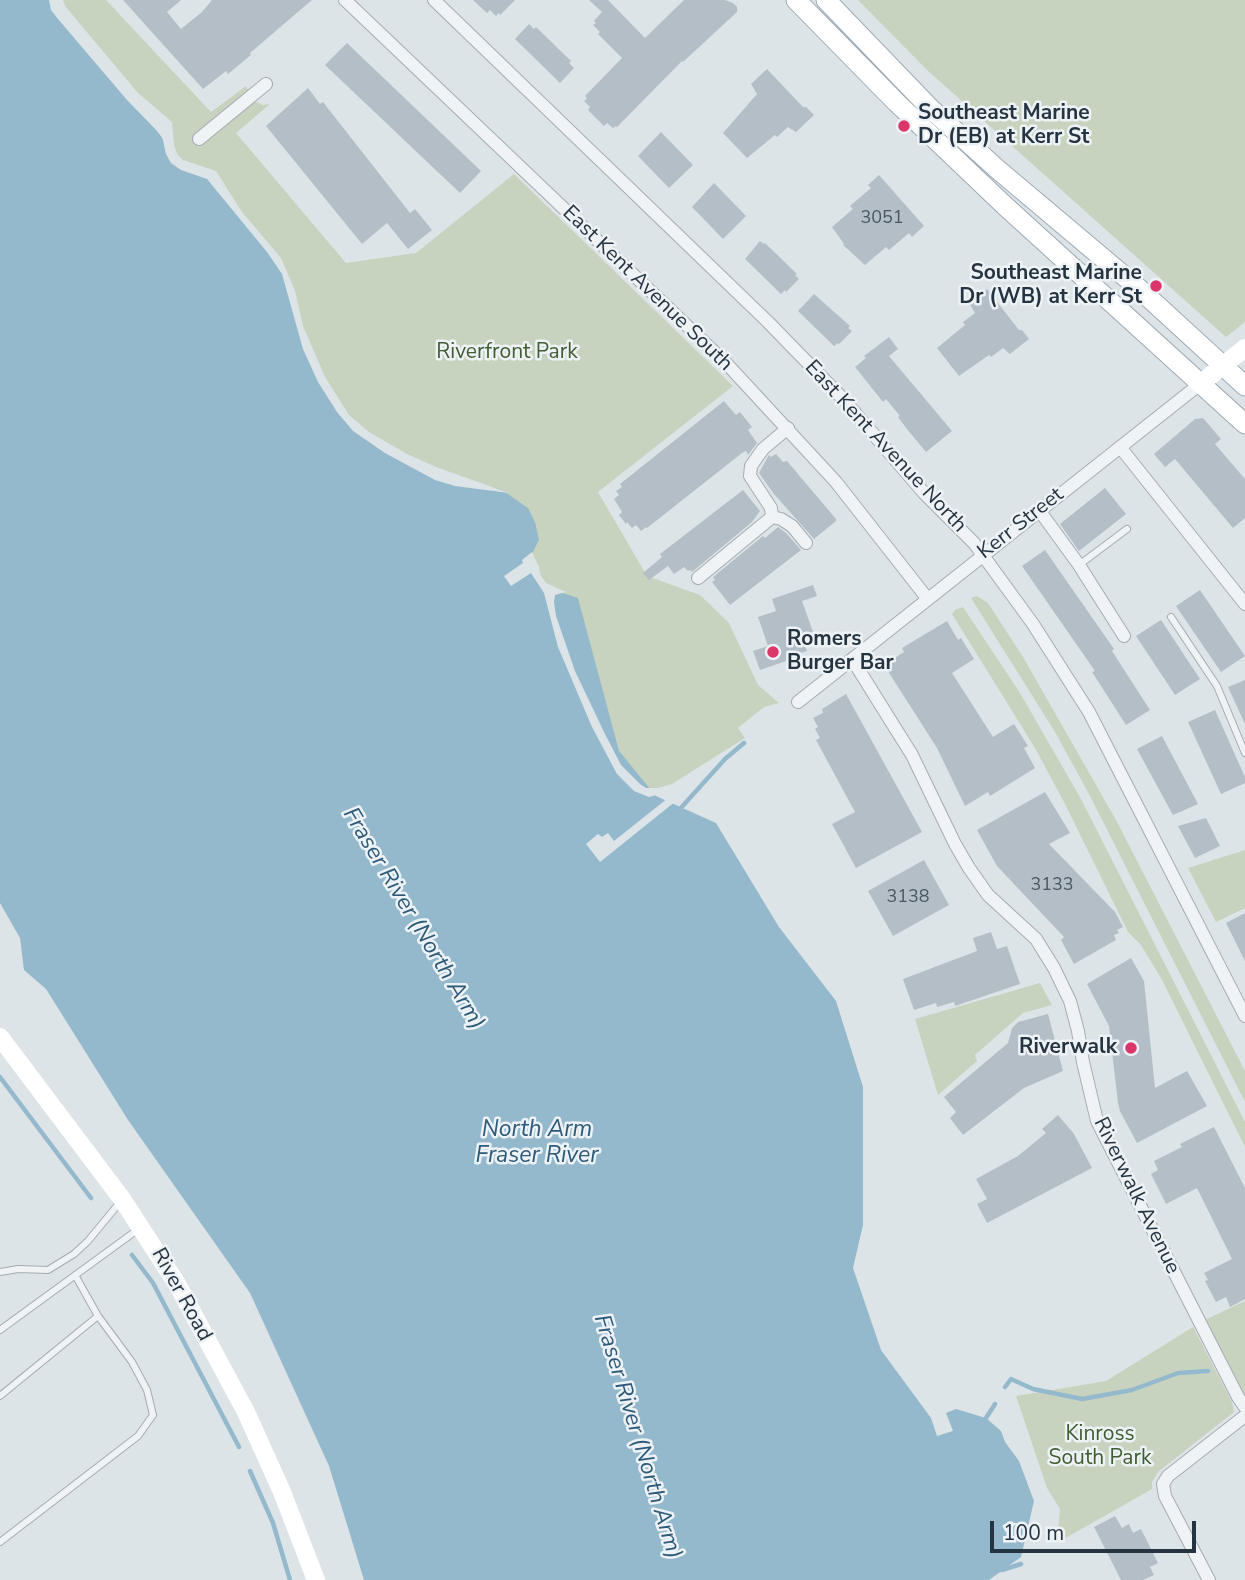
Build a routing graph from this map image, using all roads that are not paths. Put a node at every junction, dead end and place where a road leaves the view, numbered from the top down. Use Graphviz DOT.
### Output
graph roads {
  1 [pos="345,0"];
  2 [pos="434,0"];
  3 [pos="796,0"];
  4 [pos="826,0"];
  5 [pos="265,85"];
  6 [pos="199,139"];
  7 [pos="1245,348"];
  8 [pos="1223,365"];
  9 [pos="1200,384"];
  10 [pos="1245,386"];
  11 [pos="1245,424"];
  12 [pos="788,428"];
  13 [pos="1120,447"];
  14 [pos="1039,510"];
  15 [pos="772,517"];
  16 [pos="1127,529"];
  17 [pos="806,543"];
  18 [pos="982,554"];
  19 [pos="1079,565"];
  20 [pos="698,578"];
  21 [pos="927,598"];
  22 [pos="1245,604"];
  23 [pos="1171,617"];
  24 [pos="1124,636"];
  25 [pos="852,659"];
  26 [pos="797,702"];
  27 [pos="1245,753"];
  28 [pos="1245,1016"];
  29 [pos="0,1037"];
  30 [pos="122,1199"];
  31 [pos="141,1226"];
  32 [pos="0,1272"];
  33 [pos="75,1275"];
  34 [pos="98,1316"];
  35 [pos="0,1329"];
  36 [pos="0,1396"];
  37 [pos="1245,1407"];
  38 [pos="1245,1416"];
  39 [pos="0,1542"];
  40 [pos="316,1580"];
  41 [pos="1209,1580"];
  1 -- 12 [label="street, East Kent Avenue South"];
  2 -- 18 [label="street, East Kent Avenue North"];
  3 -- 9 [label="main road"];
  4 -- 8 [label="main road"];
  5 -- 6 [label="street"];
  7 -- 8 [label="street, Kerr Street"];
  8 -- 9 [label="street, Kerr Street"];
  8 -- 10 [label="main road"];
  9 -- 11 [label="main road"];
  9 -- 13 [label="street, Kerr Street"];
  12 -- 15 [label="street"];
  12 -- 21 [label="street, East Kent Avenue South"];
  13 -- 14 [label="street, Kerr Street"];
  13 -- 22 [label="street"];
  14 -- 18 [label="street, Kerr Street"];
  14 -- 19 [label="street"];
  15 -- 17 [label="street"];
  15 -- 20 [label="street"];
  16 -- 19 [label="lane"];
  18 -- 21 [label="street, Kerr Street"];
  18 -- 28 [label="street, East Kent Avenue North"];
  19 -- 24 [label="street"];
  21 -- 25 [label="street, Kerr Street"];
  23 -- 27 [label="lane"];
  25 -- 26 [label="street, Kerr Street"];
  25 -- 37 [label="street, Riverwalk Avenue"];
  29 -- 30 [label="street, River Road"];
  30 -- 31 [label="street, River Road"];
  30 -- 32 [label="lane"];
  31 -- 33 [label="lane"];
  31 -- 40 [label="street, River Road"];
  33 -- 34 [label="lane"];
  33 -- 35 [label="lane"];
  34 -- 36 [label="lane"];
  34 -- 39 [label="lane"];
  38 -- 41 [label="street"];
}
